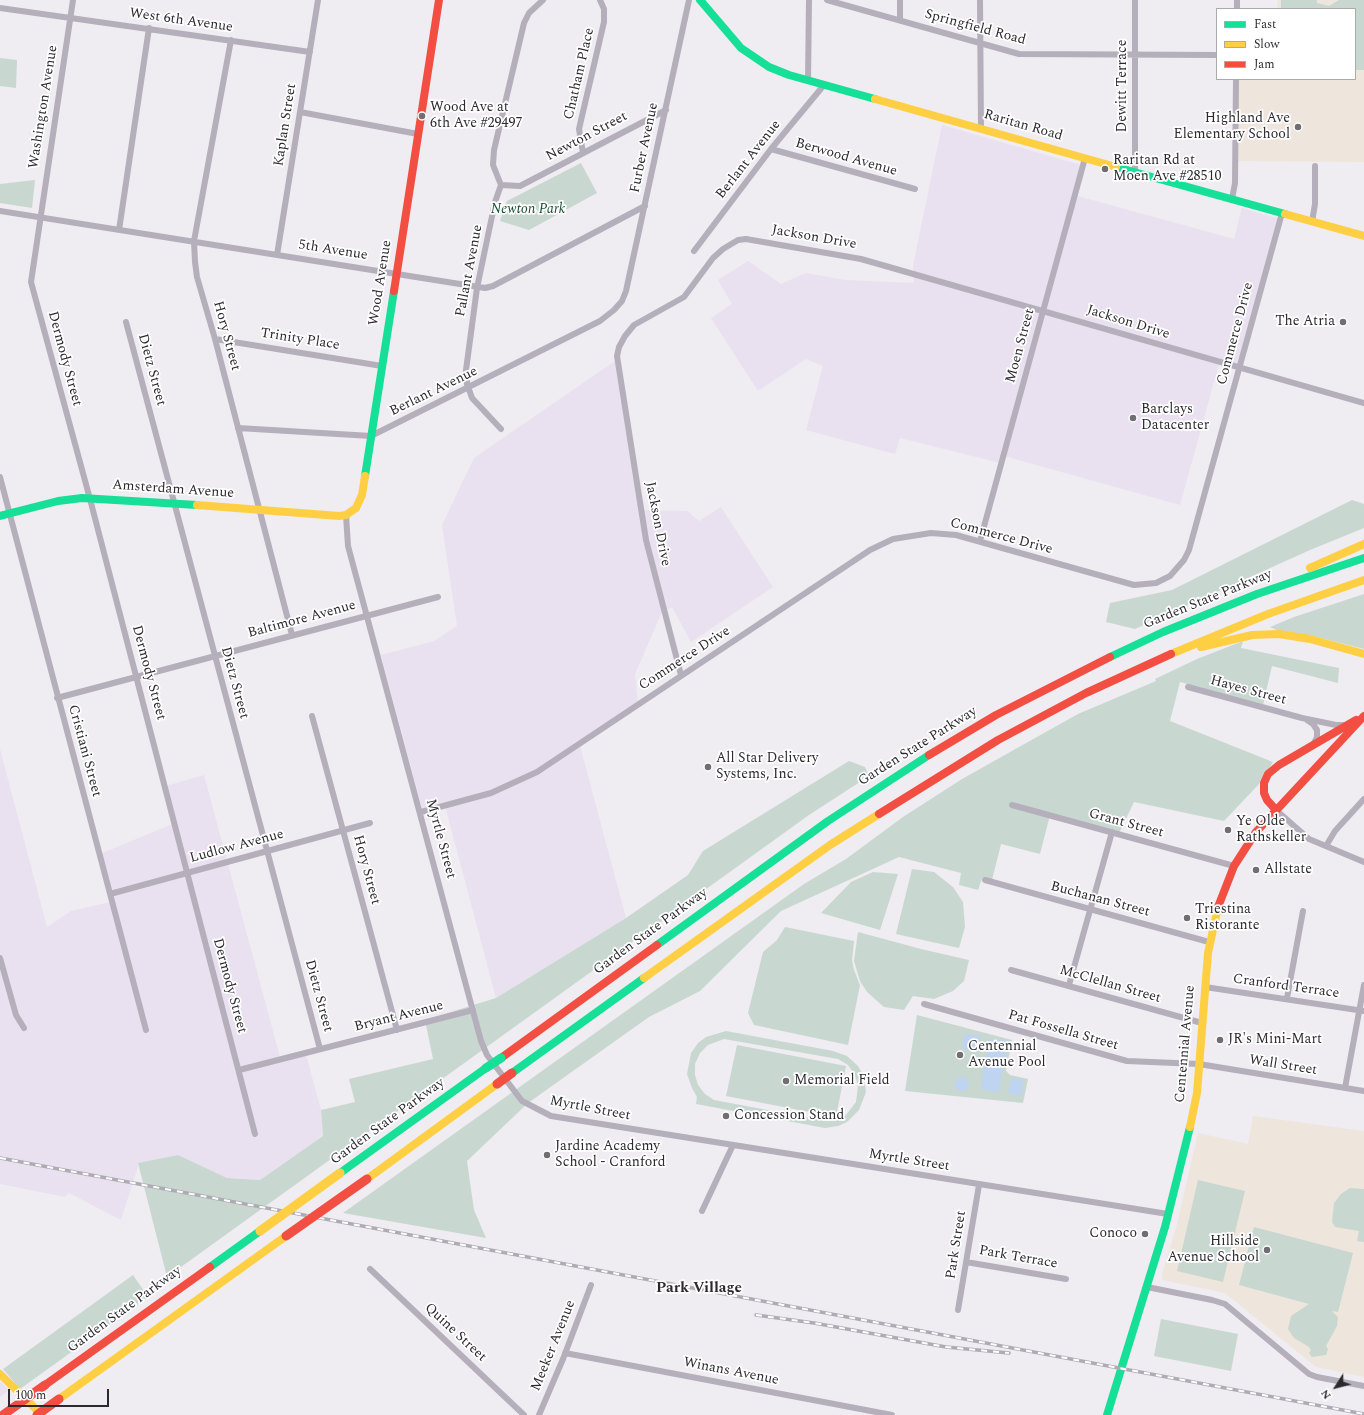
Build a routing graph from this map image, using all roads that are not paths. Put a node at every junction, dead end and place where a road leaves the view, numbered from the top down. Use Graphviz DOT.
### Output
graph roads {
  1 [pos="73,0"];
  2 [pos="318,0"];
  3 [pos="439,0"];
  4 [pos="543,0"];
  5 [pos="600,0"];
  6 [pos="689,0"];
  7 [pos="700,0"];
  8 [pos="809,0"];
  9 [pos="827,0"];
  10 [pos="900,0"];
  11 [pos="980,0"];
  12 [pos="1136,0"];
  13 [pos="0,8"];
  14 [pos="70,18"];
  15 [pos="900,20"];
  16 [pos="149,28"];
  17 [pos="231,40"];
  18 [pos="980,43"];
  19 [pos="310,52"];
  20 [pos="1216,55"];
  21 [pos="1136,56"];
  22 [pos="1236,80"];
  23 [pos="808,81"];
  24 [pos="824,85"];
  25 [pos="666,110"];
  26 [pos="300,112"];
  27 [pos="981,129"];
  28 [pos="418,134"];
  29 [pos="771,149"];
  30 [pos="583,153"];
  31 [pos="1085,158"];
  32 [pos="1315,166"];
  33 [pos="1135,172"];
  34 [pos="501,185"];
  35 [pos="915,190"];
  36 [pos="1232,199"];
  37 [pos="645,206"];
  38 [pos="0,211"];
  39 [pos="1282,213"];
  40 [pos="40,217"];
  41 [pos="1312,222"];
  42 [pos="119,230"];
  43 [pos="1364,236"];
  44 [pos="194,242"];
  45 [pos="694,251"];
  46 [pos="277,255"];
  47 [pos="396,274"];
  48 [pos="477,288"];
  49 [pos="622,301"];
  50 [pos="1043,310"];
  51 [pos="126,322"];
  52 [pos="215,339"];
  53 [pos="382,366"];
  54 [pos="1239,368"];
  55 [pos="468,388"];
  56 [pos="1364,403"];
  57 [pos="238,428"];
  58 [pos="501,429"];
  59 [pos="371,436"];
  60 [pos="0,477"];
  61 [pos="90,499"];
  62 [pos="174,503"];
  63 [pos="259,510"];
  64 [pos="10,514"];
  65 [pos="346,515"];
  66 [pos="0,516"];
  67 [pos="980,541"];
  68 [pos="1364,544"];
  69 [pos="1364,558"];
  70 [pos="1364,580"];
  71 [pos="438,596"];
  72 [pos="1209,612"];
  73 [pos="368,615"];
  74 [pos="292,635"];
  75 [pos="1364,654"];
  76 [pos="215,656"];
  77 [pos="1131,672"];
  78 [pos="681,675"];
  79 [pos="136,677"];
  80 [pos="1188,687"];
  81 [pos="57,698"];
  82 [pos="1364,715"];
  83 [pos="312,716"];
  84 [pos="1302,718"];
  85 [pos="1348,725"];
  86 [pos="1312,746"];
  87 [pos="1364,799"];
  88 [pos="1012,805"];
  89 [pos="1276,810"];
  90 [pos="421,812"];
  91 [pos="370,823"];
  92 [pos="343,831"];
  93 [pos="1112,832"];
  94 [pos="1326,846"];
  95 [pos="267,851"];
  96 [pos="1364,862"];
  97 [pos="1234,866"];
  98 [pos="187,873"];
  99 [pos="985,880"];
  100 [pos="110,894"];
  101 [pos="1090,910"];
  102 [pos="1303,911"];
  103 [pos="1209,942"];
  104 [pos="0,958"];
  105 [pos="1011,970"];
  106 [pos="1069,985"];
  107 [pos="1364,985"];
  108 [pos="1205,987"];
  109 [pos="1287,998"];
  110 [pos="924,1004"];
  111 [pos="473,1010"];
  112 [pos="1362,1010"];
  113 [pos="1202,1023"];
  114 [pos="24,1028"];
  115 [pos="146,1030"];
  116 [pos="397,1030"];
  117 [pos="320,1049"];
  118 [pos="1199,1064"];
  119 [pos="239,1070"];
  120 [pos="1345,1088"];
  121 [pos="1364,1090"];
  122 [pos="255,1134"];
  123 [pos="733,1145"];
  124 [pos="979,1185"];
  125 [pos="702,1211"];
  126 [pos="1168,1214"];
  127 [pos="966,1262"];
  128 [pos="370,1269"];
  129 [pos="1066,1279"];
  130 [pos="591,1286"];
  131 [pos="1147,1287"];
  132 [pos="958,1310"];
  133 [pos="565,1353"];
  134 [pos="0,1374"];
  135 [pos="1364,1386"];
  136 [pos="3,1415"];
  137 [pos="37,1415"];
  138 [pos="42,1415"];
  139 [pos="524,1415"];
  140 [pos="539,1415"];
  141 [pos="892,1415"];
  142 [pos="1107,1415"];
  1 -- 14 [label="street, Washington Avenue"];
  2 -- 19 [label="street, Kaplan Street"];
  3 -- 28 [label="main road, Wood Avenue"];
  4 -- 34 [label="street"];
  5 -- 30 [label="street, Chatham Place"];
  6 -- 25 [label="street, Furber Avenue"];
  7 -- 23 [label="main road, Raritan Road"];
  8 -- 23 [label="street"];
  9 -- 15 [label="street, Springfield Road"];
  10 -- 15 [label="street"];
  11 -- 18 [label="street"];
  12 -- 21 [label="street, Dewitt Terrace"];
  13 -- 14 [label="street, West 6th Avenue"];
  14 -- 16 [label="street, West 6th Avenue"];
  14 -- 40 [label="street, Washington Avenue"];
  15 -- 18 [label="street, Springfield Road"];
  16 -- 17 [label="street, West 6th Avenue"];
  16 -- 42 [label="street"];
  17 -- 19 [label="street, West 6th Avenue"];
  17 -- 44 [label="street, Hory Street"];
  18 -- 21 [label="street, Springfield Road"];
  18 -- 27 [label="street"];
  19 -- 26 [label="street, Kaplan Street"];
  20 -- 21 [label="street, Springfield Road"];
  21 -- 33 [label="street, Dewitt Terrace"];
  22 -- 36 [label="street"];
  23 -- 24 [label="main road, Raritan Road"];
  24 -- 27 [label="main road, Raritan Road"];
  24 -- 29 [label="street, Berlant Avenue"];
  25 -- 30 [label="street, Newton Street"];
  25 -- 37 [label="street, Furber Avenue"];
  26 -- 28 [label="street"];
  26 -- 46 [label="street, Kaplan Street"];
  27 -- 31 [label="main road, Raritan Road"];
  28 -- 47 [label="main road, Wood Avenue"];
  29 -- 35 [label="street, Berwood Avenue"];
  29 -- 45 [label="street, Berlant Avenue"];
  30 -- 34 [label="street, Newton Street"];
  31 -- 33 [label="main road, Raritan Road"];
  31 -- 50 [label="street, Moen Street"];
  32 -- 41 [label="street"];
  33 -- 36 [label="main road, Raritan Road"];
  34 -- 48 [label="street, Pallant Avenue"];
  36 -- 39 [label="main road, Raritan Road"];
  37 -- 48 [label="street, 5th Avenue"];
  37 -- 49 [label="street, Furber Avenue"];
  38 -- 40 [label="street, 5th Avenue"];
  39 -- 41 [label="main road, Raritan Road"];
  39 -- 54 [label="street, Commerce Drive"];
  40 -- 42 [label="street, 5th Avenue"];
  40 -- 61 [label="street, Dermody Street"];
  41 -- 43 [label="main road, Raritan Road"];
  42 -- 44 [label="street, 5th Avenue"];
  44 -- 46 [label="street, 5th Avenue"];
  44 -- 52 [label="street, Hory Street"];
  46 -- 47 [label="street, 5th Avenue"];
  47 -- 48 [label="street, 5th Avenue"];
  47 -- 53 [label="main road, Wood Avenue"];
  48 -- 55 [label="street, Pallant Avenue"];
  49 -- 55 [label="street, Berlant Avenue"];
  50 -- 54 [label="street, Jackson Drive"];
  50 -- 67 [label="street, Moen Street"];
  50 -- 78 [label="street, Jackson Drive"];
  51 -- 62 [label="street, Dietz Street"];
  52 -- 53 [label="street, Trinity Place"];
  52 -- 57 [label="street, Hory Street"];
  53 -- 59 [label="main road, Wood Avenue"];
  54 -- 56 [label="street, Jackson Drive"];
  54 -- 67 [label="street, Commerce Drive"];
  55 -- 58 [label="street, Pallant Avenue"];
  55 -- 59 [label="street, Berlant Avenue"];
  57 -- 59 [label="street, Berlant Avenue"];
  57 -- 63 [label="street, Hory Street"];
  59 -- 65 [label="main road, Wood Avenue"];
  60 -- 64 [label="street, Cristiani Street"];
  61 -- 62 [label="main road, Amsterdam Avenue"];
  61 -- 64 [label="main road, Amsterdam Avenue"];
  61 -- 79 [label="street, Dermody Street"];
  62 -- 63 [label="main road, Amsterdam Avenue"];
  62 -- 76 [label="street, Dietz Street"];
  63 -- 65 [label="main road, Amsterdam Avenue"];
  63 -- 74 [label="street, Hory Street"];
  64 -- 66 [label="main road, Amsterdam Avenue"];
  64 -- 81 [label="street, Cristiani Street"];
  65 -- 73 [label="street, Myrtle Street"];
  67 -- 78 [label="street, Commerce Drive"];
  68 -- 72 [label="main road"];
  69 -- 72 [label="main road, Garden State Parkway"];
  70 -- 77 [label="main road"];
  71 -- 73 [label="street, Baltimore Avenue"];
  72 -- 136 [label="main road, Garden State Parkway, bridge"];
  73 -- 74 [label="street, Baltimore Avenue"];
  73 -- 90 [label="street, Myrtle Street"];
  74 -- 76 [label="street, Baltimore Avenue"];
  75 -- 77 [label="main road"];
  76 -- 79 [label="street, Baltimore Avenue"];
  76 -- 95 [label="street, Dietz Street"];
  77 -- 137 [label="main road, bridge"];
  78 -- 90 [label="street, Commerce Drive"];
  79 -- 81 [label="street, Baltimore Avenue"];
  79 -- 98 [label="street, Dermody Street"];
  80 -- 84 [label="street, Hayes Street"];
  81 -- 100 [label="street, Cristiani Street"];
  82 -- 85 [label="main road"];
  82 -- 89 [label="main road, Centennial Avenue"];
  83 -- 92 [label="street, Hory Street"];
  84 -- 85 [label="street, Hayes Street"];
  84 -- 86 [label="street, Hayes Street"];
  85 -- 86 [label="main road"];
  86 -- 89 [label="main road"];
  87 -- 94 [label="street"];
  88 -- 93 [label="street, Grant Street"];
  89 -- 94 [label="street"];
  89 -- 97 [label="main road, Centennial Avenue"];
  90 -- 111 [label="street, Myrtle Street"];
  91 -- 92 [label="street, Ludlow Avenue"];
  92 -- 95 [label="street, Ludlow Avenue"];
  92 -- 116 [label="street, Hory Street"];
  93 -- 97 [label="street, Grant Street"];
  93 -- 101 [label="street"];
  94 -- 96 [label="street"];
  95 -- 98 [label="street, Ludlow Avenue"];
  95 -- 117 [label="street, Dietz Street"];
  97 -- 103 [label="main road, Centennial Avenue"];
  98 -- 100 [label="street, Ludlow Avenue"];
  98 -- 119 [label="street, Dermody Street"];
  99 -- 101 [label="street, Buchanan Street"];
  100 -- 115 [label="street, Cristiani Street"];
  101 -- 103 [label="street, Buchanan Street"];
  101 -- 106 [label="street"];
  102 -- 109 [label="street"];
  103 -- 108 [label="main road, Centennial Avenue"];
  104 -- 114 [label="street"];
  105 -- 106 [label="street, McClellan Street"];
  106 -- 113 [label="street, McClellan Street"];
  107 -- 112 [label="street"];
  108 -- 109 [label="street, Cranford Terrace"];
  108 -- 113 [label="main road, Centennial Avenue"];
  109 -- 112 [label="street, Cranford Terrace"];
  110 -- 118 [label="street, Pat Fossella Street"];
  111 -- 116 [label="street, Bryant Avenue"];
  111 -- 123 [label="street, Myrtle Street"];
  112 -- 120 [label="street"];
  113 -- 118 [label="main road, Centennial Avenue"];
  116 -- 117 [label="street, Bryant Avenue"];
  117 -- 119 [label="street, Bryant Avenue"];
  118 -- 120 [label="street, Wall Street"];
  118 -- 126 [label="main road, Centennial Avenue"];
  119 -- 122 [label="street, Dermody Street"];
  120 -- 121 [label="street, Wall Street"];
  123 -- 124 [label="street, Myrtle Street"];
  123 -- 125 [label="street"];
  124 -- 126 [label="street, Myrtle Street"];
  124 -- 127 [label="street, Park Street"];
  126 -- 131 [label="main road, Centennial Avenue"];
  127 -- 129 [label="street, Park Terrace"];
  127 -- 132 [label="street, Park Street"];
  128 -- 139 [label="street, Quine Street"];
  130 -- 133 [label="street, Meeker Avenue"];
  131 -- 135 [label="street"];
  131 -- 142 [label="main road, Centennial Avenue"];
  133 -- 140 [label="street, Meeker Avenue"];
  133 -- 141 [label="street, Winans Avenue"];
  134 -- 138 [label="main road"];
}
